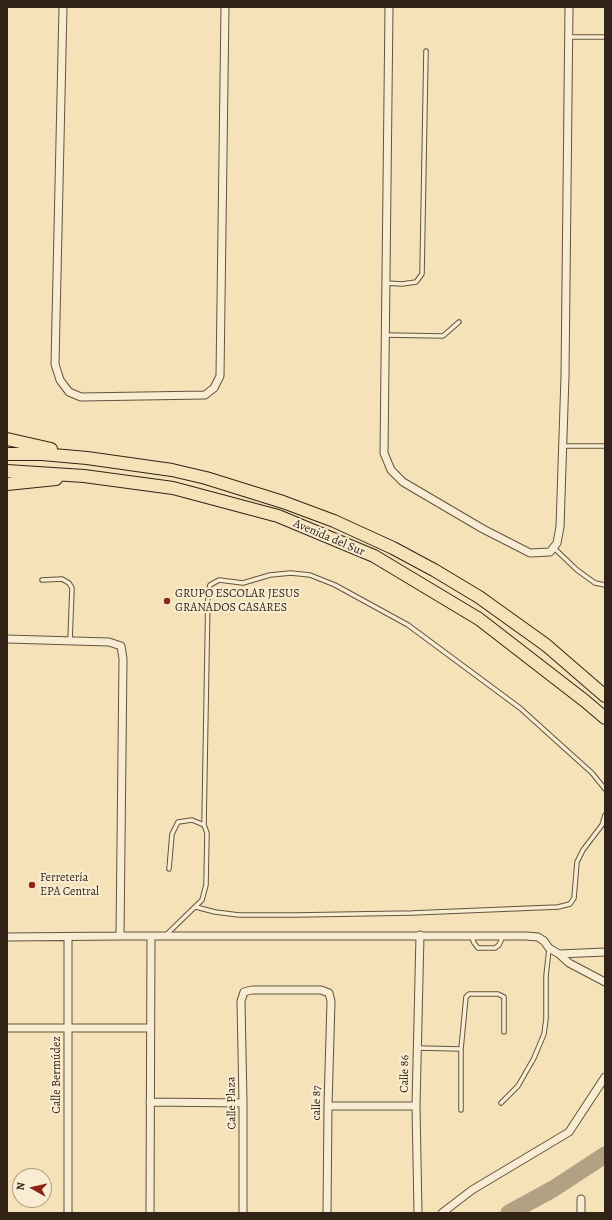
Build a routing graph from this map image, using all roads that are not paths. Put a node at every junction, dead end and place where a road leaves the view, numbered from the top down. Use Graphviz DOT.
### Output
graph roads {
  1 [pos="63,7"];
  2 [pos="225,7"];
  3 [pos="389,7"];
  4 [pos="568,7"];
  5 [pos="568,37"];
  6 [pos="605,37"];
  7 [pos="426,51"];
  8 [pos="386,283"];
  9 [pos="459,322"];
  10 [pos="385,335"];
  11 [pos="7,439"];
  12 [pos="562,446"];
  13 [pos="605,446"];
  14 [pos="7,454"];
  15 [pos="87,458"];
  16 [pos="7,471"];
  17 [pos="84,476"];
  18 [pos="7,484"];
  19 [pos="554,548"];
  20 [pos="42,580"];
  21 [pos="605,584"];
  22 [pos="7,640"];
  23 [pos="70,641"];
  24 [pos="605,696"];
  25 [pos="605,718"];
  26 [pos="605,789"];
  27 [pos="605,815"];
  28 [pos="204,825"];
  29 [pos="169,869"];
  30 [pos="196,907"];
  31 [pos="420,935"];
  32 [pos="120,936"];
  33 [pos="151,936"];
  34 [pos="166,936"];
  35 [pos="472,936"];
  36 [pos="503,936"];
  37 [pos="7,937"];
  38 [pos="68,937"];
  39 [pos="549,948"];
  40 [pos="605,952"];
  41 [pos="559,954"];
  42 [pos="605,982"];
  43 [pos="329,994"];
  44 [pos="7,1028"];
  45 [pos="68,1028"];
  46 [pos="150,1028"];
  47 [pos="504,1032"];
  48 [pos="417,1048"];
  49 [pos="461,1049"];
  50 [pos="605,1077"];
  51 [pos="150,1102"];
  52 [pos="243,1103"];
  53 [pos="501,1103"];
  54 [pos="328,1106"];
  55 [pos="416,1106"];
  56 [pos="461,1110"];
  57 [pos="581,1199"];
  58 [pos="68,1213"];
  59 [pos="150,1213"];
  60 [pos="243,1213"];
  61 [pos="327,1213"];
  62 [pos="418,1213"];
  63 [pos="442,1213"];
  64 [pos="581,1213"];
  1 -- 2 [label="street"];
  3 -- 8 [label="street"];
  4 -- 5 [label="street"];
  5 -- 6 [label="lane"];
  5 -- 12 [label="street"];
  7 -- 8 [label="lane"];
  8 -- 10 [label="street"];
  9 -- 10 [label="lane"];
  10 -- 19 [label="street"];
  11 -- 15 [label="highway"];
  12 -- 13 [label="lane"];
  12 -- 19 [label="street"];
  14 -- 15 [label="highway, Avenida del Sur"];
  15 -- 24 [label="highway, Avenida del Sur"];
  16 -- 17 [label="highway, Avenida del Sur"];
  17 -- 18 [label="highway"];
  17 -- 25 [label="highway, Avenida del Sur"];
  19 -- 21 [label="lane"];
  20 -- 23 [label="lane"];
  22 -- 23 [label="street"];
  23 -- 32 [label="street"];
  26 -- 28 [label="lane"];
  27 -- 30 [label="lane"];
  28 -- 29 [label="lane"];
  28 -- 30 [label="lane"];
  30 -- 34 [label="lane"];
  31 -- 34 [label="street"];
  31 -- 35 [label="street"];
  31 -- 48 [label="street, Calle 86"];
  32 -- 33 [label="street"];
  32 -- 38 [label="street"];
  33 -- 34 [label="street"];
  33 -- 46 [label="street"];
  35 -- 36 [label="street"];
  35 -- 36 [label="lane"];
  36 -- 39 [label="street"];
  37 -- 38 [label="street"];
  38 -- 45 [label="street, Calle Bermúdez"];
  39 -- 41 [label="street"];
  39 -- 53 [label="lane"];
  40 -- 41 [label="street"];
  41 -- 42 [label="street"];
  43 -- 52 [label="street, Calle Plaza"];
  43 -- 54 [label="street, calle 87"];
  44 -- 45 [label="street"];
  45 -- 46 [label="street"];
  45 -- 58 [label="street, Calle Bermúdez"];
  46 -- 51 [label="street"];
  47 -- 49 [label="lane"];
  48 -- 49 [label="lane"];
  48 -- 55 [label="street, Calle 86"];
  49 -- 56 [label="lane"];
  50 -- 63 [label="street"];
  51 -- 52 [label="street"];
  51 -- 59 [label="street"];
  52 -- 60 [label="street, Calle Plaza"];
  54 -- 55 [label="street"];
  54 -- 61 [label="street, calle 87"];
  55 -- 62 [label="street, Calle 86"];
  57 -- 64 [label="street"];
}
